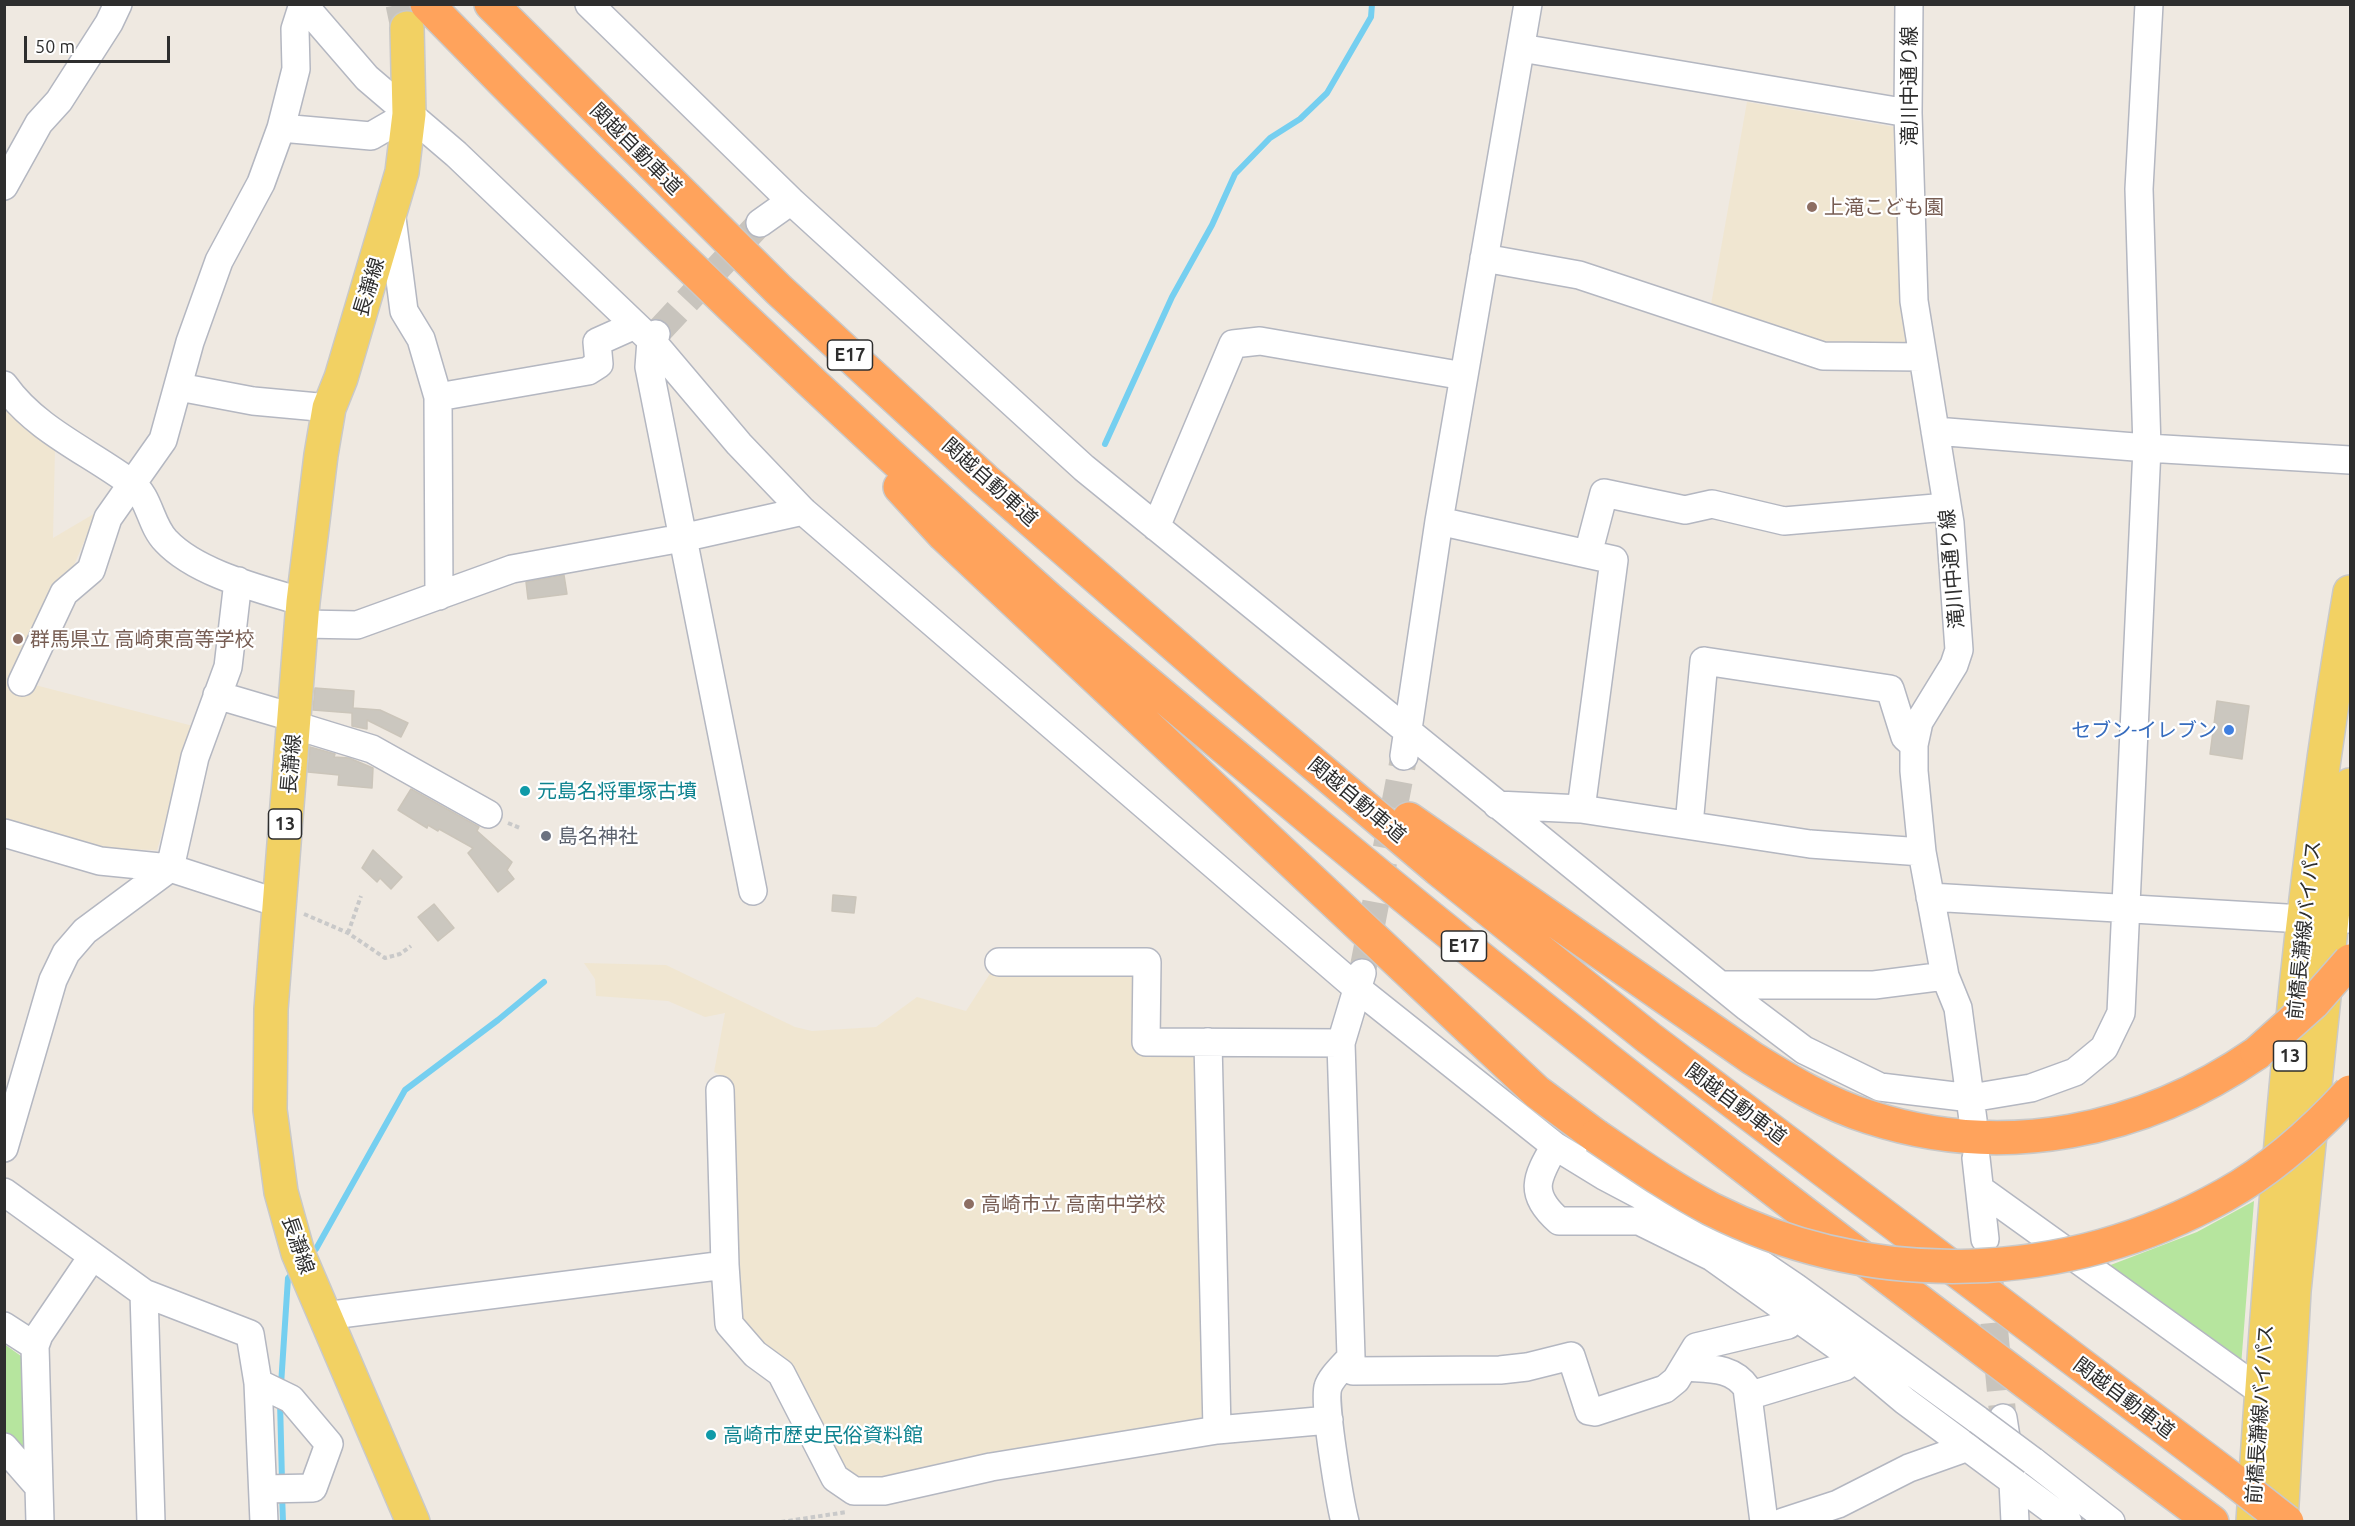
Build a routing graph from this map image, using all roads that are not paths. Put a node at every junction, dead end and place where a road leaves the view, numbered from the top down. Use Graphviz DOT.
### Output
graph roads {
  1 [pos="118,4"];
  2 [pos="303,4"];
  3 [pos="491,4"];
  4 [pos="589,4"];
  5 [pos="1528,4"];
  6 [pos="1909,4"];
  7 [pos="2149,4"];
  8 [pos="417,16"];
  9 [pos="1521,48"];
  10 [pos="1908,113"];
  11 [pos="409,114"];
  12 [pos="281,128"];
  13 [pos="4,186"];
  14 [pos="791,201"];
  15 [pos="391,215"];
  16 [pos="760,223"];
  17 [pos="1484,258"];
  18 [pos="753,327"];
  19 [pos="648,332"];
  20 [pos="1922,357"];
  21 [pos="1464,376"];
  22 [pos="4,385"];
  23 [pos="179,387"];
  24 [pos="438,397"];
  25 [pos="329,408"];
  26 [pos="1935,432"];
  27 [pos="2147,448"];
  28 [pos="2350,460"];
  29 [pos="131,483"];
  30 [pos="1947,507"];
  31 [pos="803,511"];
  32 [pos="1439,521"];
  33 [pos="1156,527"];
  34 [pos="682,538"];
  35 [pos="1588,554"];
  36 [pos="238,581"];
  37 [pos="2350,592"];
  38 [pos="439,596"];
  39 [pos="303,613"];
  40 [pos="22,682"];
  41 [pos="1224,688"];
  42 [pos="217,695"];
  43 [pos="294,721"];
  44 [pos="1406,745"];
  45 [pos="1914,745"];
  46 [pos="2350,785"];
  47 [pos="1497,805"];
  48 [pos="1581,809"];
  49 [pos="488,814"];
  50 [pos="1689,825"];
  51 [pos="4,833"];
  52 [pos="1922,852"];
  53 [pos="170,868"];
  54 [pos="753,891"];
  55 [pos="1930,897"];
  56 [pos="278,903"];
  57 [pos="2125,908"];
  58 [pos="2328,919"];
  59 [pos="2350,961"];
  60 [pos="999,962"];
  61 [pos="1945,976"];
  62 [pos="1360,979"];
  63 [pos="1720,986"];
  64 [pos="1208,1042"];
  65 [pos="1341,1043"];
  66 [pos="720,1090"];
  67 [pos="2350,1092"];
  68 [pos="1972,1109"];
  69 [pos="1554,1146"];
  70 [pos="4,1148"];
  71 [pos="1976,1158"];
  72 [pos="1981,1190"];
  73 [pos="4,1192"];
  74 [pos="1985,1239"];
  75 [pos="92,1257"];
  76 [pos="725,1265"];
  77 [pos="144,1293"];
  78 [pos="324,1316"];
  79 [pos="1795,1317"];
  80 [pos="4,1326"];
  81 [pos="35,1346"];
  82 [pos="1855,1359"];
  83 [pos="1343,1367"];
  84 [pos="1684,1367"];
  85 [pos="258,1383"];
  86 [pos="2262,1392"];
  87 [pos="1748,1396"];
  88 [pos="1991,1419"];
  89 [pos="1329,1420"];
  90 [pos="1217,1430"];
  91 [pos="4,1447"];
  92 [pos="1968,1447"];
  93 [pos="2013,1482"];
  94 [pos="39,1487"];
  95 [pos="263,1489"];
  96 [pos="40,1521"];
  97 [pos="152,1521"];
  98 [pos="264,1521"];
  99 [pos="413,1521"];
  100 [pos="1346,1521"];
  101 [pos="1764,1521"];
  102 [pos="1783,1521"];
  103 [pos="2015,1521"];
  104 [pos="2068,1521"];
  105 [pos="2111,1521"];
  106 [pos="2212,1521"];
  107 [pos="2253,1521"];
  108 [pos="2281,1521"];
  109 [pos="2287,1521"];
  1 -- 13 [label="street"];
  2 -- 11 [label="street"];
  2 -- 12 [label="street"];
  3 -- 41 [label="highway, 関越自動車道 / E17"];
  4 -- 14 [label="street"];
  5 -- 9 [label="street"];
  6 -- 10 [label="street, 滝川中通り線"];
  7 -- 27 [label="street"];
  8 -- 11 [label="main road, 長瀞線 / 13"];
  8 -- 18 [label="highway, E17"];
  9 -- 10 [label="street"];
  9 -- 17 [label="street"];
  10 -- 20 [label="street, 滝川中通り線"];
  11 -- 12 [label="street"];
  11 -- 15 [label="main road, 長瀞線 / 13"];
  11 -- 19 [label="street"];
  12 -- 23 [label="street"];
  14 -- 16 [label="street"];
  14 -- 33 [label="street"];
  15 -- 24 [label="street"];
  15 -- 25 [label="main road, 長瀞線 / 13"];
  17 -- 20 [label="street"];
  17 -- 21 [label="street"];
  18 -- 67 [label="highway, bridge"];
  18 -- 106 [label="highway, E17"];
  19 -- 24 [label="street"];
  19 -- 31 [label="street"];
  19 -- 34 [label="street"];
  20 -- 26 [label="street, 滝川中通り線"];
  21 -- 32 [label="street"];
  21 -- 33 [label="street"];
  22 -- 29 [label="street"];
  23 -- 25 [label="street"];
  23 -- 29 [label="street"];
  24 -- 38 [label="street"];
  25 -- 39 [label="main road, 長瀞線 / 13"];
  26 -- 27 [label="street"];
  26 -- 30 [label="street, 滝川中通り線"];
  27 -- 28 [label="street"];
  27 -- 57 [label="street"];
  29 -- 36 [label="street"];
  29 -- 40 [label="street"];
  30 -- 35 [label="street"];
  30 -- 45 [label="street, 滝川中通り線"];
  31 -- 34 [label="street"];
  31 -- 62 [label="street"];
  32 -- 35 [label="street"];
  32 -- 44 [label="street"];
  33 -- 44 [label="street"];
  34 -- 38 [label="street"];
  34 -- 54 [label="street"];
  35 -- 48 [label="street"];
  36 -- 39 [label="street"];
  36 -- 42 [label="street"];
  37 -- 58 [label="main road, 前橋長瀞線バイパス / 13"];
  38 -- 39 [label="street"];
  39 -- 43 [label="main road, 長瀞線 / 13"];
  41 -- 59 [label="highway, bridge"];
  41 -- 109 [label="highway, 関越自動車道 / E17, bridge"];
  42 -- 43 [label="street"];
  42 -- 53 [label="street"];
  43 -- 49 [label="street"];
  43 -- 56 [label="main road, 長瀞線 / 13"];
  44 -- 47 [label="street"];
  45 -- 50 [label="street"];
  45 -- 52 [label="street, 滝川中通り線"];
  46 -- 58 [label="main road, 前橋長瀞線バイパス / 13"];
  47 -- 48 [label="street"];
  47 -- 63 [label="street"];
  48 -- 50 [label="street"];
  50 -- 52 [label="street"];
  51 -- 53 [label="street"];
  52 -- 55 [label="street, 滝川中通り線"];
  53 -- 56 [label="street"];
  53 -- 70 [label="street"];
  55 -- 57 [label="street"];
  55 -- 61 [label="street, 滝川中通り線"];
  56 -- 78 [label="main road, 長瀞線 / 13"];
  57 -- 58 [label="street"];
  57 -- 68 [label="street"];
  58 -- 86 [label="main road, 前橋長瀞線バイパス / 13"];
  58 -- 108 [label="main road, 前橋長瀞線バイパス / 13"];
  60 -- 64 [label="street"];
  61 -- 63 [label="street"];
  61 -- 68 [label="street, 滝川中通り線"];
  62 -- 65 [label="street"];
  62 -- 69 [label="street"];
  63 -- 68 [label="street"];
  64 -- 65 [label="street"];
  64 -- 90 [label="street"];
  65 -- 83 [label="street"];
  66 -- 76 [label="street"];
  69 -- 79 [label="street"];
  69 -- 88 [label="street"];
  71 -- 72 [label="street"];
  72 -- 74 [label="street"];
  72 -- 86 [label="street"];
  73 -- 75 [label="street"];
  75 -- 77 [label="street"];
  75 -- 81 [label="street"];
  76 -- 78 [label="street"];
  76 -- 90 [label="street"];
  77 -- 85 [label="street"];
  77 -- 97 [label="street"];
  78 -- 99 [label="main road, 長瀞線 / 13"];
  79 -- 82 [label="street"];
  79 -- 84 [label="street"];
  80 -- 81 [label="street"];
  81 -- 94 [label="street"];
  82 -- 87 [label="street"];
  82 -- 92 [label="street"];
  83 -- 84 [label="street"];
  83 -- 89 [label="street"];
  84 -- 87 [label="street"];
  85 -- 95 [label="street"];
  85 -- 95 [label="street"];
  86 -- 107 [label="main road, 前橋長瀞線バイパス / 13"];
  87 -- 101 [label="street"];
  88 -- 93 [label="street"];
  88 -- 105 [label="street, bridge"];
  89 -- 90 [label="street"];
  89 -- 100 [label="street"];
  91 -- 94 [label="street"];
  92 -- 93 [label="street"];
  92 -- 102 [label="street"];
  93 -- 103 [label="street"];
  93 -- 104 [label="street"];
  94 -- 96 [label="street"];
  95 -- 98 [label="street"];
}
